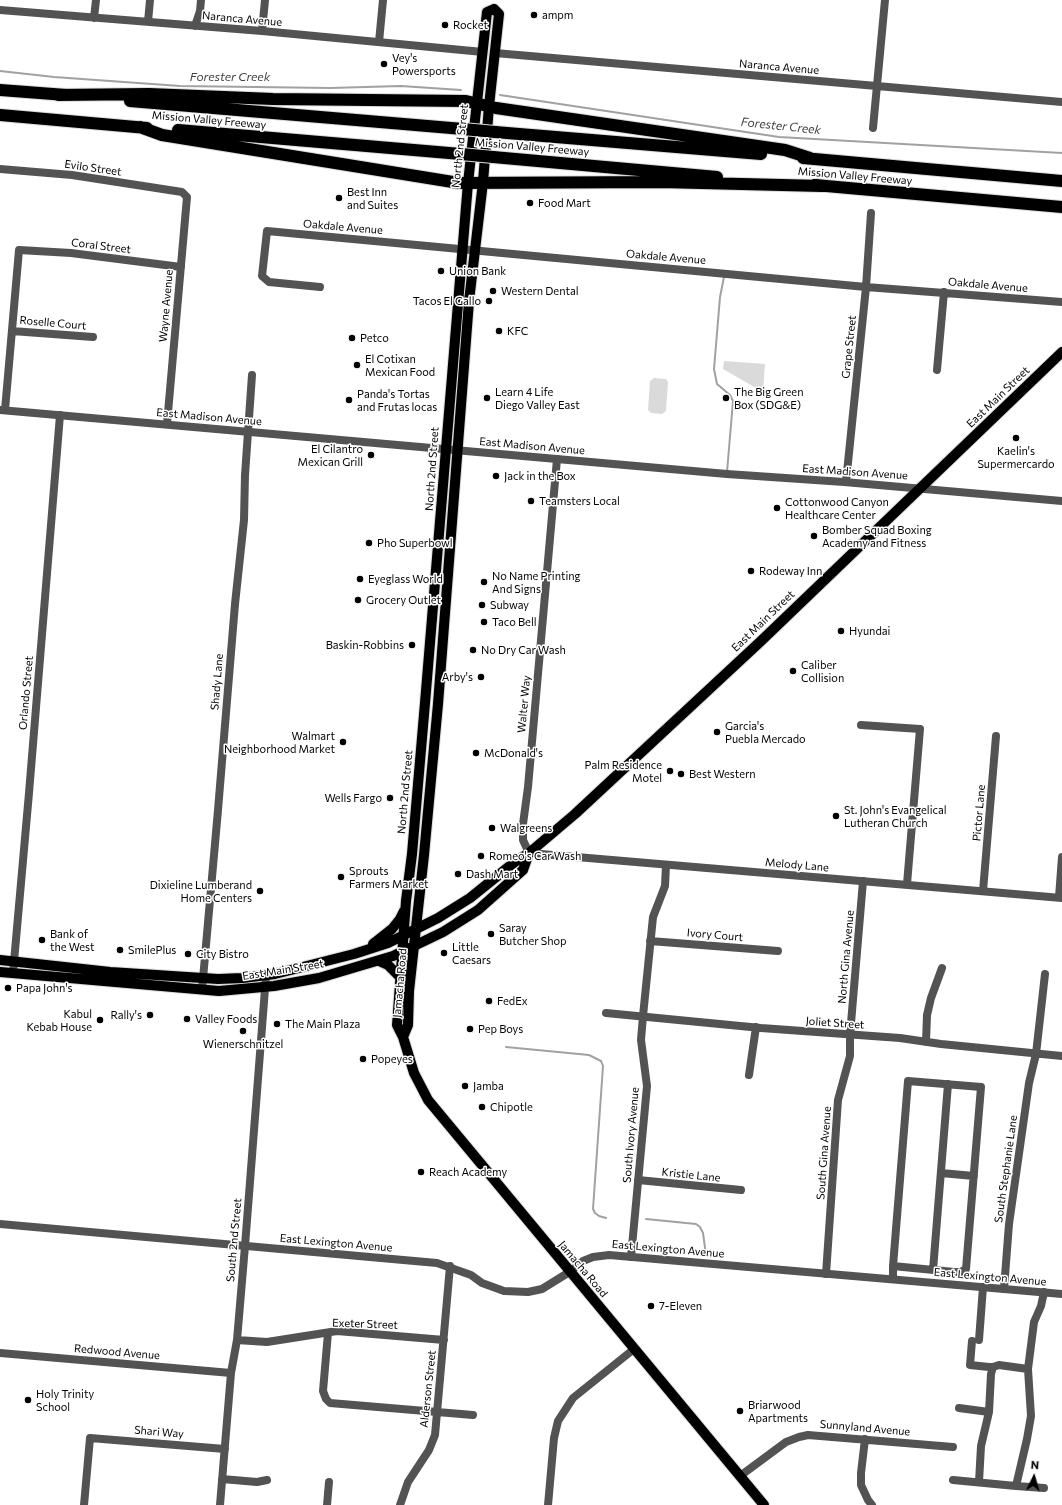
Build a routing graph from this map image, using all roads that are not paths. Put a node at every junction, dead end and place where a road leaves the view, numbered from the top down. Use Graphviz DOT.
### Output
graph roads {
  1 [pos="96,0"];
  2 [pos="150,0"];
  3 [pos="201,0"];
  4 [pos="265,0"];
  5 [pos="383,0"];
  6 [pos="885,0"];
  7 [pos="494,5"];
  8 [pos="0,10"];
  9 [pos="94,18"];
  10 [pos="486,20"];
  11 [pos="148,22"];
  12 [pos="195,26"];
  13 [pos="262,31"];
  14 [pos="379,42"];
  15 [pos="483,52"];
  16 [pos="495,53"];
  17 [pos="877,86"];
  18 [pos="0,90"];
  19 [pos="490,91"];
  20 [pos="58,95"];
  21 [pos="1062,102"];
  22 [pos="483,105"];
  23 [pos="0,115"];
  24 [pos="140,127"];
  25 [pos="873,128"];
  26 [pos="810,158"];
  27 [pos="0,169"];
  28 [pos="1062,181"];
  29 [pos="483,182"];
  30 [pos="468,183"];
  31 [pos="822,186"];
  32 [pos="182,192"];
  33 [pos="1062,207"];
  34 [pos="871,213"];
  35 [pos="462,249"];
  36 [pos="475,250"];
  37 [pos="181,267"];
  38 [pos="866,286"];
  39 [pos="320,287"];
  40 [pos="944,292"];
  41 [pos="1062,302"];
  42 [pos="12,331"];
  43 [pos="92,338"];
  44 [pos="1062,352"];
  45 [pos="937,370"];
  46 [pos="252,375"];
  47 [pos="2,410"];
  48 [pos="60,415"];
  49 [pos="167,424"];
  50 [pos="248,432"];
  51 [pos="446,449"];
  52 [pos="458,450"];
  53 [pos="557,459"];
  54 [pos="846,482"];
  55 [pos="919,488"];
  56 [pos="1062,501"];
  57 [pos="436,560"];
  58 [pos="448,583"];
  59 [pos="428,671"];
  60 [pos="440,685"];
  61 [pos="423,722"];
  62 [pos="861,725"];
  63 [pos="996,736"];
  64 [pos="420,746"];
  65 [pos="433,746"];
  66 [pos="431,770"];
  67 [pos="529,853"];
  68 [pos="1062,857"];
  69 [pos="666,865"];
  70 [pos="863,881"];
  71 [pos="907,884"];
  72 [pos="983,891"];
  73 [pos="1060,897"];
  74 [pos="418,902"];
  75 [pos="405,909"];
  76 [pos="442,916"];
  77 [pos="417,929"];
  78 [pos="403,936"];
  79 [pos="650,940"];
  80 [pos="415,946"];
  81 [pos="364,951"];
  82 [pos="402,952"];
  83 [pos="778,952"];
  84 [pos="0,960"];
  85 [pos="14,961"];
  86 [pos="380,961"];
  87 [pos="942,968"];
  88 [pos="0,972"];
  89 [pos="13,973"];
  90 [pos="132,973"];
  91 [pos="1046,974"];
  92 [pos="266,976"];
  93 [pos="400,977"];
  94 [pos="203,978"];
  95 [pos="132,984"];
  96 [pos="265,987"];
  97 [pos="202,990"];
  98 [pos="606,1013"];
  99 [pos="643,1016"];
  100 [pos="756,1027"];
  101 [pos="850,1035"];
  102 [pos="403,1038"];
  103 [pos="926,1042"];
  104 [pos="1036,1054"];
  105 [pos="1062,1056"];
  106 [pos="749,1075"];
  107 [pos="948,1084"];
  108 [pos="941,1173"];
  109 [pos="974,1176"];
  110 [pos="638,1180"];
  111 [pos="741,1190"];
  112 [pos="0,1224"];
  113 [pos="245,1246"];
  114 [pos="631,1257"];
  115 [pos="450,1266"];
  116 [pos="892,1266"];
  117 [pos="934,1270"];
  118 [pos="571,1271"];
  119 [pos="826,1274"];
  120 [pos="893,1279"];
  121 [pos="982,1287"];
  122 [pos="1004,1289"];
  123 [pos="1044,1292"];
  124 [pos="1062,1294"];
  125 [pos="328,1333"];
  126 [pos="237,1340"];
  127 [pos="444,1340"];
  128 [pos="634,1349"];
  129 [pos="0,1353"];
  130 [pos="994,1367"];
  131 [pos="1028,1369"];
  132 [pos="231,1373"];
  133 [pos="959,1408"];
  134 [pos="438,1412"];
  135 [pos="989,1412"];
  136 [pos="473,1415"];
  137 [pos="864,1439"];
  138 [pos="954,1447"];
  139 [pos="225,1449"];
  140 [pos="740,1476"];
  141 [pos="222,1479"];
  142 [pos="267,1480"];
  143 [pos="953,1480"];
  144 [pos="329,1482"];
  145 [pos="979,1482"];
  146 [pos="1016,1486"];
  147 [pos="1044,1488"];
  148 [pos="84,1505"];
  149 [pos="220,1505"];
  150 [pos="328,1505"];
  151 [pos="400,1505"];
  152 [pos="548,1505"];
  153 [pos="764,1505"];
  154 [pos="872,1505"];
  1 -- 9 [label="street"];
  2 -- 11 [label="street"];
  3 -- 12 [label="street"];
  4 -- 13 [label="street"];
  5 -- 14 [label="street"];
  6 -- 17 [label="street"];
  7 -- 10 [label="main road, North 2nd Street"];
  7 -- 16 [label="main road, North 2nd Street"];
  8 -- 9 [label="street, Naranca Avenue"];
  9 -- 11 [label="street, Naranca Avenue"];
  10 -- 15 [label="main road, North 2nd Street"];
  10 -- 16 [label="main road"];
  11 -- 12 [label="street, Naranca Avenue"];
  12 -- 13 [label="street, Naranca Avenue"];
  13 -- 14 [label="street, Naranca Avenue"];
  14 -- 15 [label="street, Naranca Avenue"];
  15 -- 19 [label="main road"];
  15 -- 22 [label="main road, North 2nd Street"];
  16 -- 17 [label="street, Naranca Avenue"];
  16 -- 19 [label="main road, North 2nd Street"];
  17 -- 21 [label="street, Naranca Avenue"];
  17 -- 25 [label="street"];
  18 -- 20 [label="highway, Mission Valley Freeway"];
  19 -- 22 [label="main road, North 2nd Street"];
  20 -- 22 [label="highway"];
  20 -- 26 [label="highway, Mission Valley Freeway, bridge"];
  22 -- 26 [label="highway"];
  22 -- 29 [label="main road, North 2nd Street"];
  22 -- 30 [label="main road, North 2nd Street"];
  23 -- 24 [label="highway, Mission Valley Freeway"];
  24 -- 30 [label="highway"];
  24 -- 31 [label="highway, Mission Valley Freeway, bridge"];
  26 -- 28 [label="highway, Mission Valley Freeway"];
  27 -- 32 [label="street, Evilo Street"];
  29 -- 30 [label="highway"];
  29 -- 31 [label="highway"];
  29 -- 36 [label="main road, North 2nd Street"];
  30 -- 35 [label="main road, North 2nd Street"];
  31 -- 33 [label="highway, Mission Valley Freeway"];
  32 -- 37 [label="street, Wayne Avenue"];
  34 -- 38 [label="street, Grape Street"];
  35 -- 36 [label="street, Oakdale Avenue"];
  35 -- 39 [label="street, Oakdale Avenue"];
  35 -- 51 [label="main road, North 2nd Street"];
  36 -- 38 [label="street, Oakdale Avenue"];
  36 -- 52 [label="main road, North 2nd Street"];
  37 -- 42 [label="street, Coral Street"];
  37 -- 49 [label="street, Wayne Avenue"];
  38 -- 40 [label="street, Oakdale Avenue"];
  38 -- 54 [label="street, Grape Street"];
  40 -- 41 [label="street, Oakdale Avenue"];
  40 -- 45 [label="street"];
  42 -- 43 [label="street, Roselle Court"];
  42 -- 47 [label="street"];
  44 -- 55 [label="main road, East Main Street"];
  46 -- 50 [label="street, Shady Lane"];
  47 -- 48 [label="street, East Madison Avenue"];
  48 -- 49 [label="street, East Madison Avenue"];
  48 -- 85 [label="street, Orlando Street"];
  49 -- 50 [label="street, East Madison Avenue"];
  50 -- 51 [label="street, East Madison Avenue"];
  50 -- 94 [label="street, Shady Lane"];
  51 -- 52 [label="street, East Madison Avenue"];
  51 -- 57 [label="main road, North 2nd Street"];
  52 -- 53 [label="street, East Madison Avenue"];
  52 -- 58 [label="main road, North 2nd Street"];
  53 -- 54 [label="street, East Madison Avenue"];
  53 -- 67 [label="street, Walter Way"];
  54 -- 55 [label="street, East Madison Avenue"];
  55 -- 56 [label="street, East Madison Avenue"];
  55 -- 67 [label="main road, East Main Street"];
  57 -- 58 [label="main road"];
  57 -- 59 [label="main road, North 2nd Street"];
  58 -- 60 [label="main road, North 2nd Street"];
  59 -- 60 [label="main road"];
  59 -- 61 [label="main road, North 2nd Street"];
  60 -- 65 [label="main road, North 2nd Street"];
  61 -- 64 [label="main road, North 2nd Street"];
  61 -- 65 [label="main road"];
  62 -- 71 [label="street"];
  63 -- 72 [label="street, Pictor Lane"];
  64 -- 66 [label="main road"];
  64 -- 75 [label="main road, North 2nd Street"];
  65 -- 66 [label="main road, North 2nd Street"];
  66 -- 74 [label="main road, North 2nd Street"];
  67 -- 69 [label="street, Melody Lane"];
  67 -- 76 [label="main road, East Main Street"];
  67 -- 80 [label="main road, East Main Street"];
  68 -- 73 [label="street"];
  69 -- 70 [label="street, Melody Lane"];
  69 -- 79 [label="street, South Ivory Avenue"];
  70 -- 71 [label="street, Melody Lane"];
  70 -- 101 [label="street, North Gina Avenue"];
  71 -- 72 [label="street, Melody Lane"];
  72 -- 73 [label="street, Melody Lane"];
  74 -- 76 [label="main road"];
  74 -- 77 [label="main road, North 2nd Street"];
  75 -- 78 [label="main road, North 2nd Street"];
  75 -- 81 [label="main road"];
  76 -- 77 [label="main road, East Main Street"];
  77 -- 78 [label="main road, East Main Street"];
  77 -- 80 [label="main road, Jamacha Road"];
  78 -- 81 [label="main road, East Main Street"];
  78 -- 82 [label="main road, Jamacha Road"];
  79 -- 83 [label="street, Ivory Court"];
  79 -- 99 [label="street, South Ivory Avenue"];
  80 -- 82 [label="main road, East Main Street"];
  80 -- 102 [label="main road, Jamacha Road"];
  81 -- 92 [label="main road, East Main Street"];
  82 -- 86 [label="main road, East Main Street"];
  82 -- 93 [label="main road, Jamacha Road"];
  84 -- 85 [label="main road, East Main Street"];
  85 -- 89 [label="street, Orlando Street"];
  85 -- 90 [label="main road, East Main Street"];
  86 -- 93 [label="main road"];
  86 -- 96 [label="main road, East Main Street"];
  87 -- 103 [label="street"];
  88 -- 89 [label="main road, East Main Street"];
  89 -- 95 [label="main road, East Main Street"];
  90 -- 94 [label="main road, East Main Street"];
  90 -- 95 [label="main road"];
  91 -- 104 [label="street, South Stephanie Lane"];
  92 -- 94 [label="main road, East Main Street"];
  92 -- 96 [label="street, South 2nd Street"];
  93 -- 102 [label="main road, Jamacha Road"];
  94 -- 97 [label="street, Shady Lane"];
  95 -- 97 [label="main road, East Main Street"];
  96 -- 97 [label="main road, East Main Street"];
  96 -- 113 [label="street, South 2nd Street"];
  98 -- 99 [label="street, Joliet Street"];
  99 -- 100 [label="street, Joliet Street"];
  99 -- 110 [label="street, South Ivory Avenue"];
  100 -- 101 [label="street, Joliet Street"];
  100 -- 106 [label="street"];
  101 -- 103 [label="street, Joliet Street"];
  101 -- 119 [label="street, South Gina Avenue"];
  102 -- 118 [label="main road, Jamacha Road"];
  103 -- 104 [label="street, Joliet Street"];
  104 -- 105 [label="street, Joliet Street"];
  104 -- 122 [label="street, South Stephanie Lane"];
  107 -- 108 [label="street"];
  107 -- 109 [label="street"];
  107 -- 116 [label="street"];
  108 -- 109 [label="street"];
  108 -- 117 [label="street"];
  109 -- 117 [label="street"];
  110 -- 111 [label="street, Kristie Lane"];
  110 -- 114 [label="street, South Ivory Avenue"];
  112 -- 113 [label="street, East Lexington Avenue"];
  113 -- 115 [label="street, East Lexington Avenue"];
  113 -- 126 [label="street, South 2nd Street"];
  114 -- 118 [label="street, East Lexington Avenue"];
  114 -- 119 [label="street, East Lexington Avenue"];
  115 -- 118 [label="street, East Lexington Avenue"];
  115 -- 127 [label="street, Alderson Street"];
  116 -- 117 [label="street"];
  116 -- 120 [label="street"];
  118 -- 128 [label="main road, Jamacha Road"];
  119 -- 120 [label="street, East Lexington Avenue"];
  120 -- 121 [label="street, East Lexington Avenue"];
  121 -- 122 [label="street, East Lexington Avenue"];
  121 -- 130 [label="street"];
  122 -- 123 [label="street, East Lexington Avenue"];
  123 -- 124 [label="street, East Lexington Avenue"];
  123 -- 131 [label="street"];
  125 -- 126 [label="street, Exeter Street"];
  125 -- 127 [label="street, Exeter Street"];
  125 -- 134 [label="street"];
  126 -- 132 [label="street, South 2nd Street"];
  127 -- 134 [label="street, Alderson Street"];
  128 -- 140 [label="main road, Jamacha Road"];
  128 -- 152 [label="street"];
  129 -- 132 [label="street, Redwood Avenue"];
  130 -- 131 [label="street"];
  130 -- 135 [label="street"];
  131 -- 146 [label="street"];
  132 -- 139 [label="street, South 2nd Street"];
  133 -- 135 [label="street"];
  134 -- 136 [label="street"];
  134 -- 151 [label="street, Alderson Street"];
  135 -- 145 [label="street"];
  137 -- 138 [label="street, Sunnyland Avenue"];
  137 -- 140 [label="street, Sunnyland Avenue"];
  137 -- 154 [label="street"];
  139 -- 141 [label="street, South 2nd Street"];
  139 -- 148 [label="street, Shari Way"];
  140 -- 153 [label="main road, Jamacha Road"];
  141 -- 142 [label="street"];
  141 -- 149 [label="street, South 2nd Street"];
  143 -- 145 [label="street"];
  144 -- 150 [label="street"];
  145 -- 146 [label="street"];
  146 -- 147 [label="street"];
}
